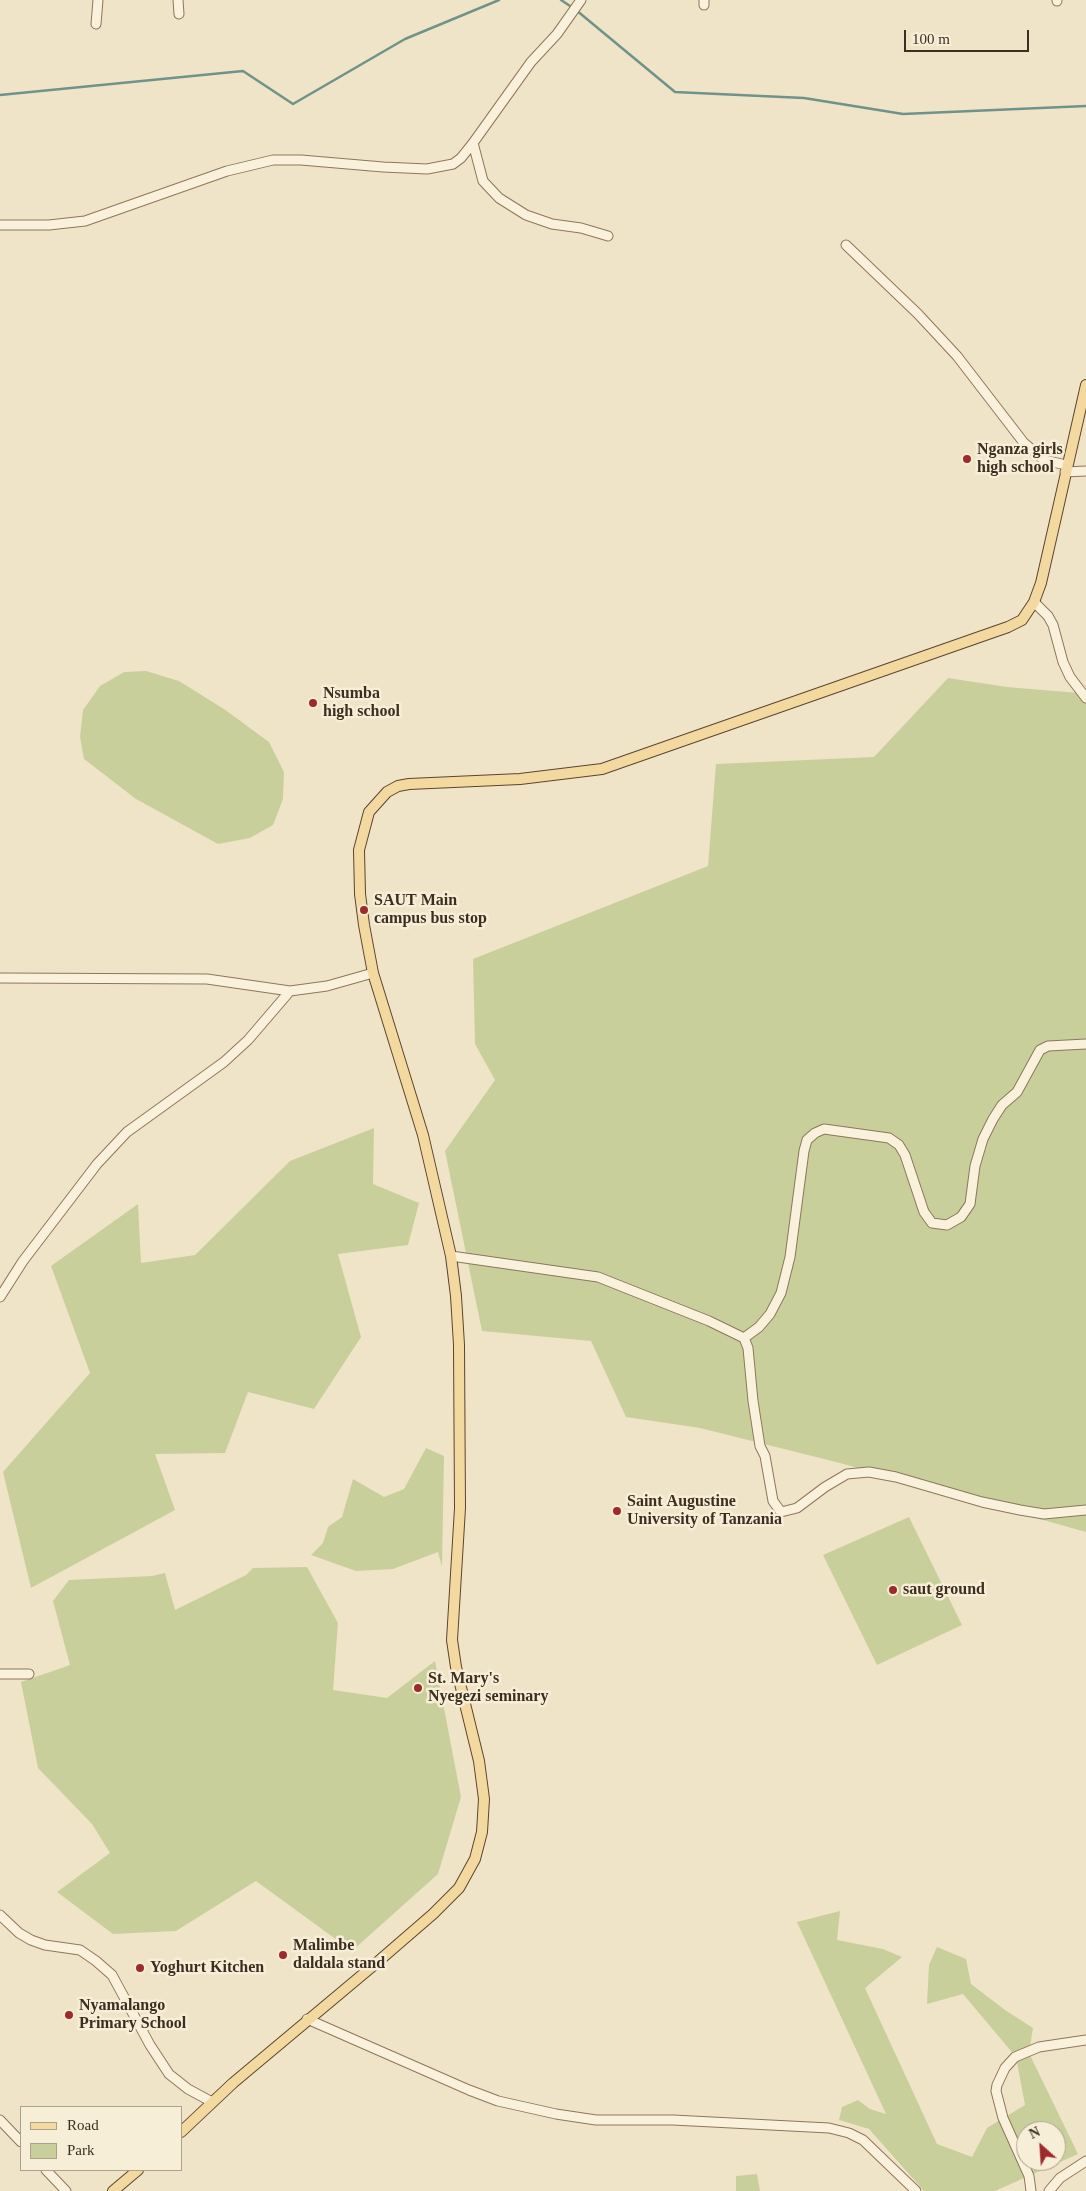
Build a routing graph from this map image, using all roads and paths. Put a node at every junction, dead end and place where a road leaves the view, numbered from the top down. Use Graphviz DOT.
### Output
graph roads {
  1 [pos="98,0"];
  2 [pos="178,0"];
  3 [pos="581,0"];
  4 [pos="179,14"];
  5 [pos="96,24"];
  6 [pos="473,143"];
  7 [pos="0,225"];
  8 [pos="608,236"];
  9 [pos="846,246"];
  10 [pos="1086,385"];
  11 [pos="1066,469"];
  12 [pos="1086,472"];
  13 [pos="1034,602"];
  14 [pos="1086,698"];
  15 [pos="373,973"];
  16 [pos="0,978"];
  17 [pos="290,991"];
  18 [pos="1086,1044"];
  19 [pos="451,1256"];
  20 [pos="0,1297"];
  21 [pos="744,1338"];
  22 [pos="1086,1510"];
  23 [pos="0,1674"];
  24 [pos="29,1674"];
  25 [pos="0,1914"];
  26 [pos="307,2019"];
  27 [pos="1086,2040"];
  28 [pos="212,2102"];
  29 [pos="0,2120"];
  30 [pos="182,2131"];
  31 [pos="20,2141"];
  32 [pos="1086,2161"];
  33 [pos="47,2171"];
  34 [pos="137,2171"];
  35 [pos="66,2191"];
  36 [pos="113,2191"];
  37 [pos="916,2191"];
  38 [pos="1031,2191"];
  39 [pos="1049,2191"];
  1 -- 5 [label="street"];
  2 -- 4 [label="street"];
  3 -- 6 [label="street"];
  6 -- 7 [label="street"];
  6 -- 8 [label="street"];
  9 -- 11 [label="street"];
  10 -- 11 [label="main road"];
  11 -- 12 [label="street"];
  11 -- 13 [label="main road"];
  13 -- 14 [label="street"];
  13 -- 15 [label="main road"];
  15 -- 17 [label="street"];
  15 -- 19 [label="main road"];
  16 -- 17 [label="street"];
  17 -- 20 [label="street"];
  18 -- 21 [label="street"];
  19 -- 21 [label="street"];
  19 -- 26 [label="main road"];
  21 -- 22 [label="street"];
  23 -- 24 [label="street"];
  25 -- 28 [label="street"];
  26 -- 28 [label="main road"];
  26 -- 37 [label="street"];
  27 -- 38 [label="street"];
  28 -- 30 [label="main road"];
  29 -- 31 [label="street"];
  32 -- 39 [label="street"];
  33 -- 35 [label="street"];
  34 -- 36 [label="main road"];
}
